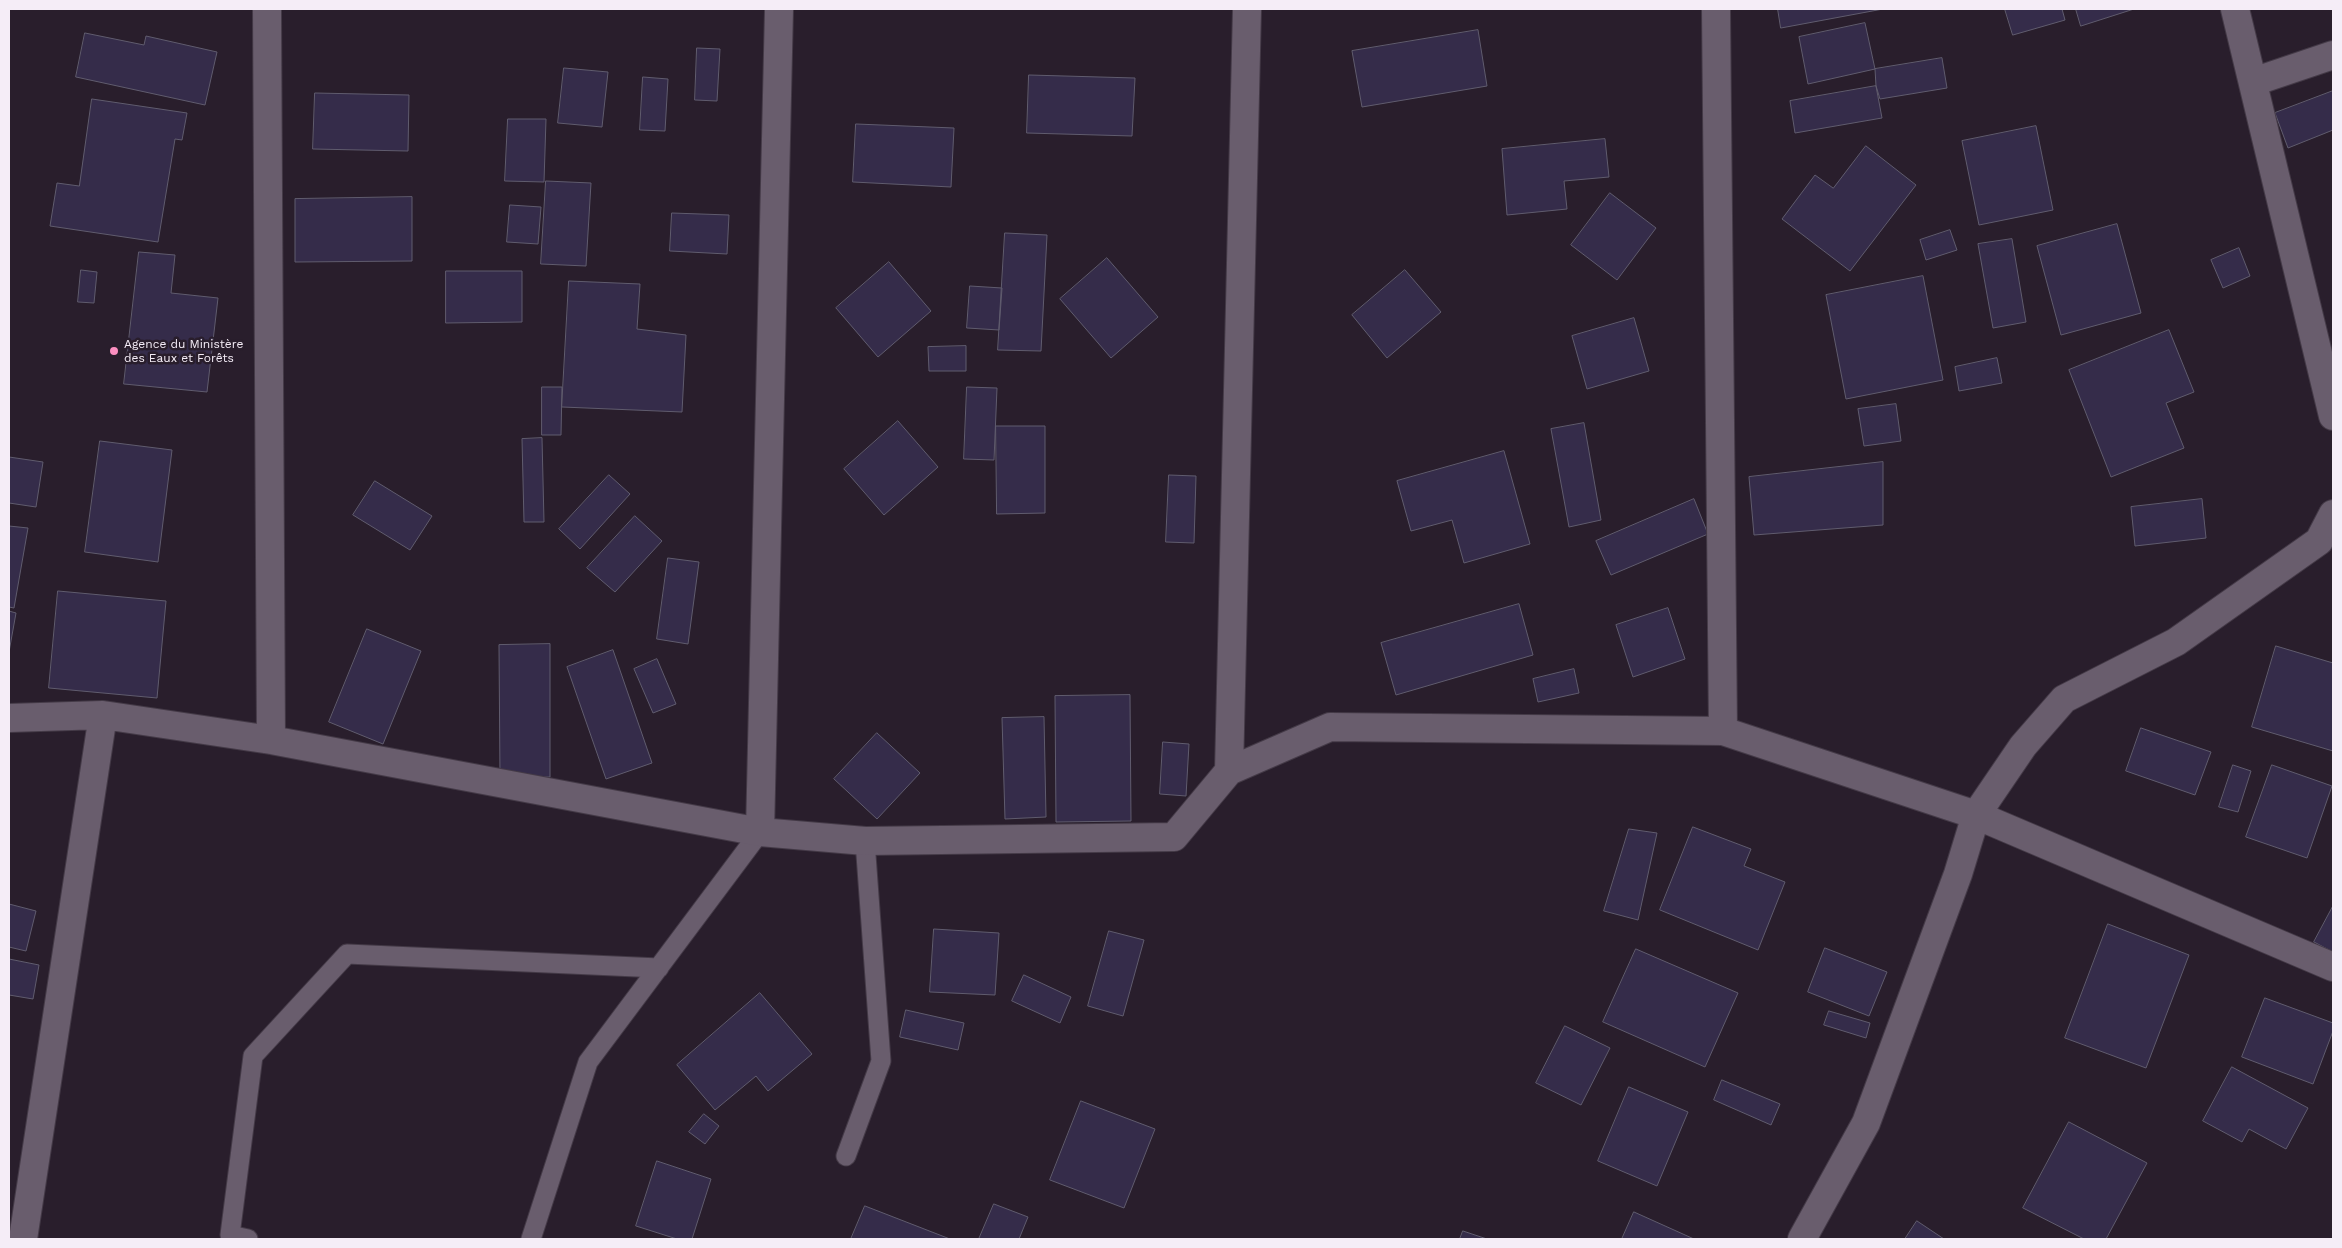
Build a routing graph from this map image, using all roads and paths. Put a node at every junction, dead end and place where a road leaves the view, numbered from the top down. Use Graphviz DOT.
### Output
graph roads {
  1 [pos="267,9"];
  2 [pos="779,9"];
  3 [pos="1247,9"];
  4 [pos="1716,9"];
  5 [pos="2235,9"];
  6 [pos="2333,55"];
  7 [pos="2253,82"];
  8 [pos="2333,416"];
  9 [pos="2333,514"];
  10 [pos="103,714"];
  11 [pos="9,718"];
  12 [pos="1723,731"];
  13 [pos="271,740"];
  14 [pos="1229,771"];
  15 [pos="1976,815"];
  16 [pos="760,832"];
  17 [pos="865,841"];
  18 [pos="2333,967"];
  19 [pos="659,968"];
  20 [pos="846,1156"];
  21 [pos="23,1239"];
  22 [pos="248,1239"];
  23 [pos="531,1239"];
  24 [pos="1802,1239"];
  1 -- 13 [label="street"];
  2 -- 16 [label="street"];
  3 -- 14 [label="street"];
  4 -- 12 [label="street"];
  5 -- 7 [label="street"];
  6 -- 7 [label="street"];
  7 -- 8 [label="street"];
  9 -- 15 [label="street"];
  10 -- 11 [label="street"];
  10 -- 13 [label="street"];
  10 -- 21 [label="street"];
  12 -- 14 [label="street"];
  12 -- 15 [label="street"];
  13 -- 16 [label="street"];
  14 -- 17 [label="street"];
  15 -- 18 [label="street"];
  15 -- 24 [label="street"];
  16 -- 17 [label="street"];
  16 -- 19 [label="lane"];
  17 -- 20 [label="lane"];
  19 -- 22 [label="lane"];
  19 -- 23 [label="lane"];
}
